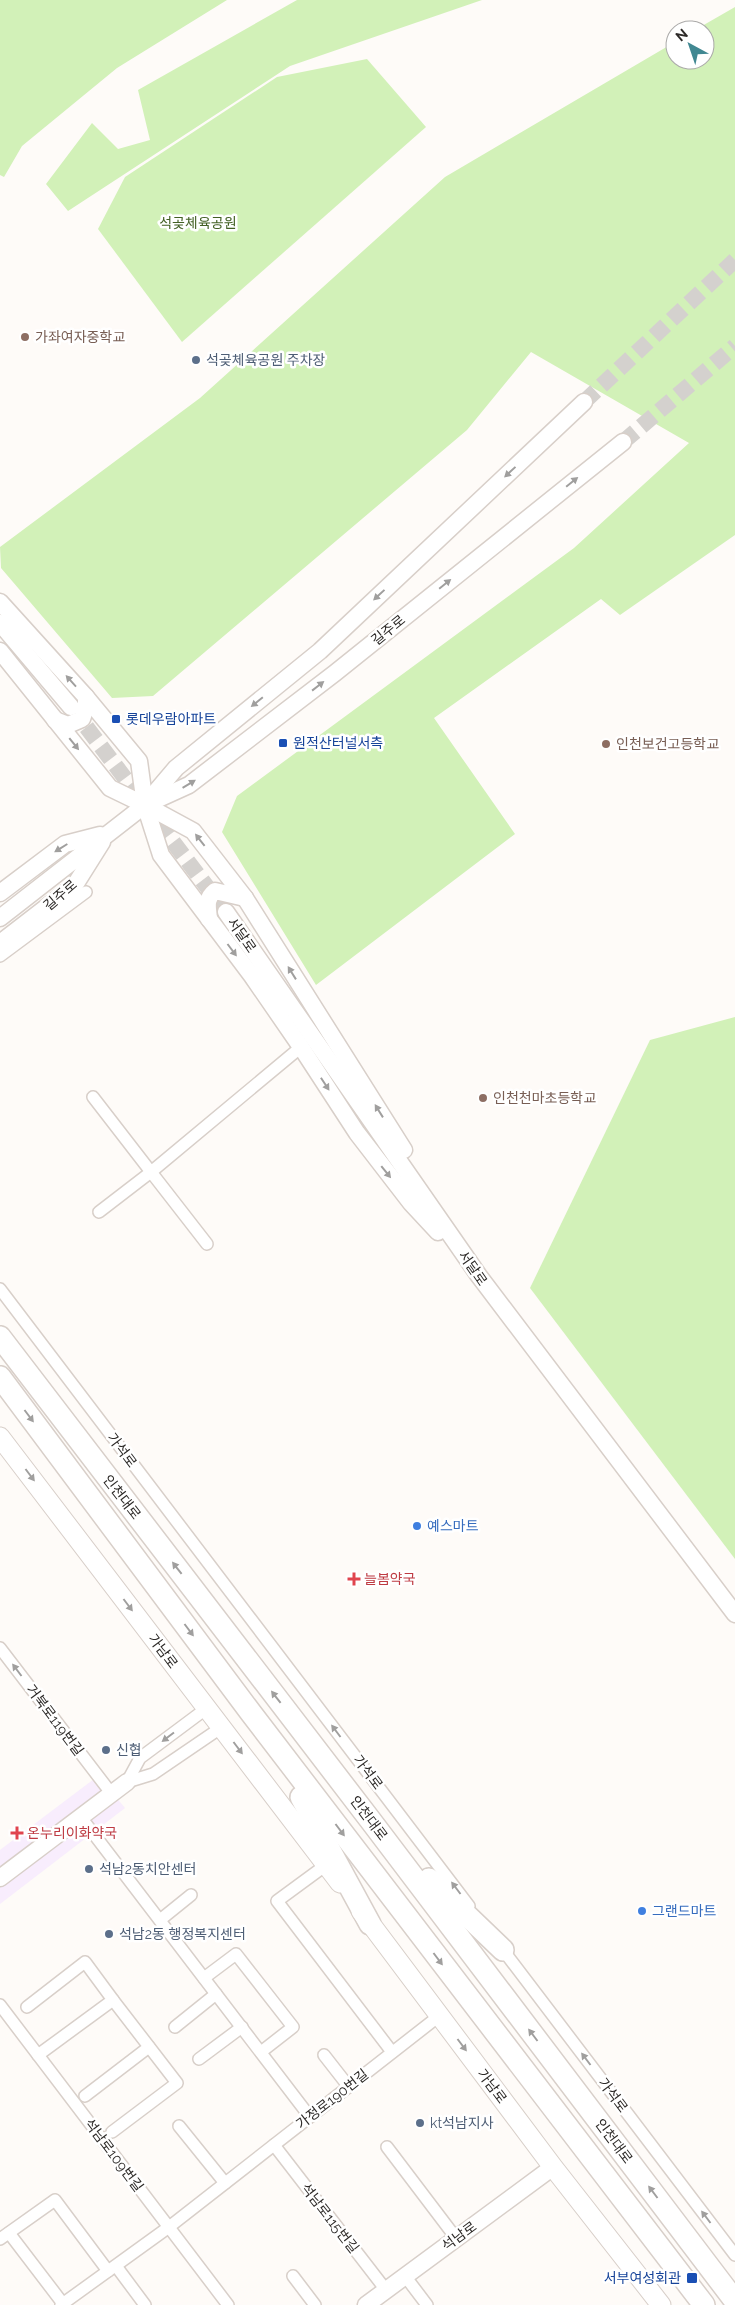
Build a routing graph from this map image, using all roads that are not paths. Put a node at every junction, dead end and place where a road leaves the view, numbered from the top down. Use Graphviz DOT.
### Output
graph roads {
  1 [pos="584,402"];
  2 [pos="623,442"];
  3 [pos="0,602"];
  4 [pos="0,623"];
  5 [pos="0,651"];
  6 [pos="86,697"];
  7 [pos="71,707"];
  8 [pos="55,720"];
  9 [pos="145,805"];
  10 [pos="107,833"];
  11 [pos="86,892"];
  12 [pos="0,893"];
  13 [pos="245,898"];
  14 [pos="226,912"];
  15 [pos="0,918"];
  16 [pos="210,920"];
  17 [pos="0,944"];
  18 [pos="0,956"];
  19 [pos="301,1047"];
  20 [pos="93,1097"];
  21 [pos="150,1172"];
  22 [pos="100,1212"];
  23 [pos="207,1244"];
  24 [pos="479,1276"];
  25 [pos="0,1289"];
  26 [pos="0,1337"];
  27 [pos="0,1377"];
  28 [pos="0,1437"];
  29 [pos="735,1614"];
  30 [pos="0,1648"];
  31 [pos="207,1708"];
  32 [pos="251,1713"];
  33 [pos="222,1727"];
  34 [pos="126,1782"];
  35 [pos="111,1793"];
  36 [pos="80,1816"];
  37 [pos="372,1821"];
  38 [pos="326,1865"];
  39 [pos="0,1878"];
  40 [pos="191,1895"];
  41 [pos="160,1920"];
  42 [pos="370,1924"];
  43 [pos="503,1950"];
  44 [pos="204,1978"];
  45 [pos="216,1994"];
  46 [pos="113,2000"];
  47 [pos="0,2005"];
  48 [pos="27,2007"];
  49 [pos="440,2016"];
  50 [pos="174,2027"];
  51 [pos="242,2027"];
  52 [pos="149,2047"];
  53 [pos="261,2052"];
  54 [pos="392,2052"];
  55 [pos="38,2055"];
  56 [pos="324,2055"];
  57 [pos="199,2059"];
  58 [pos="348,2087"];
  59 [pos="85,2096"];
  60 [pos="310,2117"];
  61 [pos="179,2126"];
  62 [pos="112,2132"];
  63 [pos="274,2145"];
  64 [pos="387,2147"];
  65 [pos="553,2167"];
  66 [pos="225,2183"];
  67 [pos="169,2227"];
  68 [pos="4,2236"];
  69 [pos="456,2238"];
  70 [pos="735,2256"];
  71 [pos="112,2268"];
  72 [pos="292,2276"];
  73 [pos="406,2276"];
  74 [pos="386,2290"];
  75 [pos="735,2301"];
  76 [pos="63,2304"];
  77 [pos="145,2305"];
  78 [pos="228,2305"];
  79 [pos="315,2305"];
  80 [pos="366,2305"];
  81 [pos="427,2305"];
  82 [pos="661,2305"];
  83 [pos="704,2305"];
  1 -- 9 [label="street, 길주로, one-way"];
  9 -- 2 [label="street, 길주로, one-way"];
  6 -- 3 [label="street, one-way"];
  4 -- 7 [label="street"];
  5 -- 8 [label="street"];
  6 -- 8 [label="street"];
  6 -- 9 [label="street"];
  8 -- 9 [label="street, one-way"];
  9 -- 10 [label="street, 길주로"];
  13 -- 9 [label="street, one-way"];
  9 -- 16 [label="street"];
  10 -- 12 [label="street, 길주로, one-way"];
  10 -- 15 [label="street, 길주로"];
  10 -- 17 [label="street, 길주로"];
  11 -- 18 [label="street"];
  13 -- 16 [label="street"];
  24 -- 13 [label="street, one-way"];
  14 -- 24 [label="street, 서달로"];
  16 -- 19 [label="street, one-way"];
  19 -- 21 [label="street"];
  19 -- 24 [label="street, one-way"];
  20 -- 21 [label="street"];
  21 -- 22 [label="street"];
  21 -- 23 [label="street"];
  24 -- 29 [label="street, 서달로"];
  43 -- 25 [label="street, 가석로, one-way"];
  37 -- 26 [label="highway, 인천대로, one-way"];
  27 -- 32 [label="highway, 인천대로, one-way"];
  28 -- 31 [label="main road, 가남로, one-way"];
  35 -- 30 [label="street, 거북로119번길, one-way"];
  31 -- 33 [label="main road, 가남로"];
  31 -- 34 [label="street, one-way"];
  32 -- 42 [label="highway"];
  32 -- 83 [label="highway, 인천대로, one-way"];
  33 -- 34 [label="street"];
  33 -- 38 [label="main road, 가남로, one-way"];
  34 -- 35 [label="street"];
  35 -- 36 [label="street"];
  36 -- 39 [label="street"];
  36 -- 41 [label="street"];
  37 -- 43 [label="highway"];
  75 -- 37 [label="highway, 인천대로, one-way"];
  38 -- 42 [label="main road, 가남로"];
  38 -- 54 [label="street"];
  40 -- 41 [label="street"];
  41 -- 44 [label="street"];
  42 -- 49 [label="main road, 가남로"];
  70 -- 43 [label="street, 가석로, one-way"];
  44 -- 45 [label="street"];
  44 -- 53 [label="street"];
  45 -- 50 [label="street"];
  45 -- 51 [label="street"];
  46 -- 48 [label="street"];
  46 -- 52 [label="street"];
  46 -- 55 [label="street"];
  47 -- 55 [label="street, 석남로109번길"];
  49 -- 54 [label="street, 가정로190번길"];
  49 -- 65 [label="main road, 가남로, one-way"];
  51 -- 53 [label="street"];
  51 -- 57 [label="street"];
  52 -- 59 [label="street"];
  52 -- 62 [label="street"];
  53 -- 60 [label="street"];
  54 -- 58 [label="street, 가정로190번길"];
  55 -- 67 [label="street, 석남로109번길"];
  56 -- 58 [label="street"];
  58 -- 60 [label="street, 가정로190번길"];
  60 -- 63 [label="street, 가정로190번길"];
  61 -- 66 [label="street"];
  63 -- 66 [label="street, 가정로190번길"];
  63 -- 74 [label="street, 석남로115번길"];
  64 -- 69 [label="street"];
  65 -- 69 [label="street, 석남로"];
  65 -- 82 [label="main road, 가남로"];
  66 -- 67 [label="street, 가정로190번길"];
  67 -- 71 [label="street, 가정로190번길"];
  67 -- 78 [label="street, 석남로109번길"];
  68 -- 71 [label="street, 가정로190번길"];
  68 -- 76 [label="street, 가정로190번길"];
  69 -- 73 [label="street, 석남로"];
  71 -- 76 [label="street, 가정로190번길"];
  71 -- 77 [label="street, 가정로190번길"];
  72 -- 79 [label="street"];
  73 -- 74 [label="street, 석남로"];
  73 -- 81 [label="street"];
  74 -- 80 [label="street, 석남로"];
}
